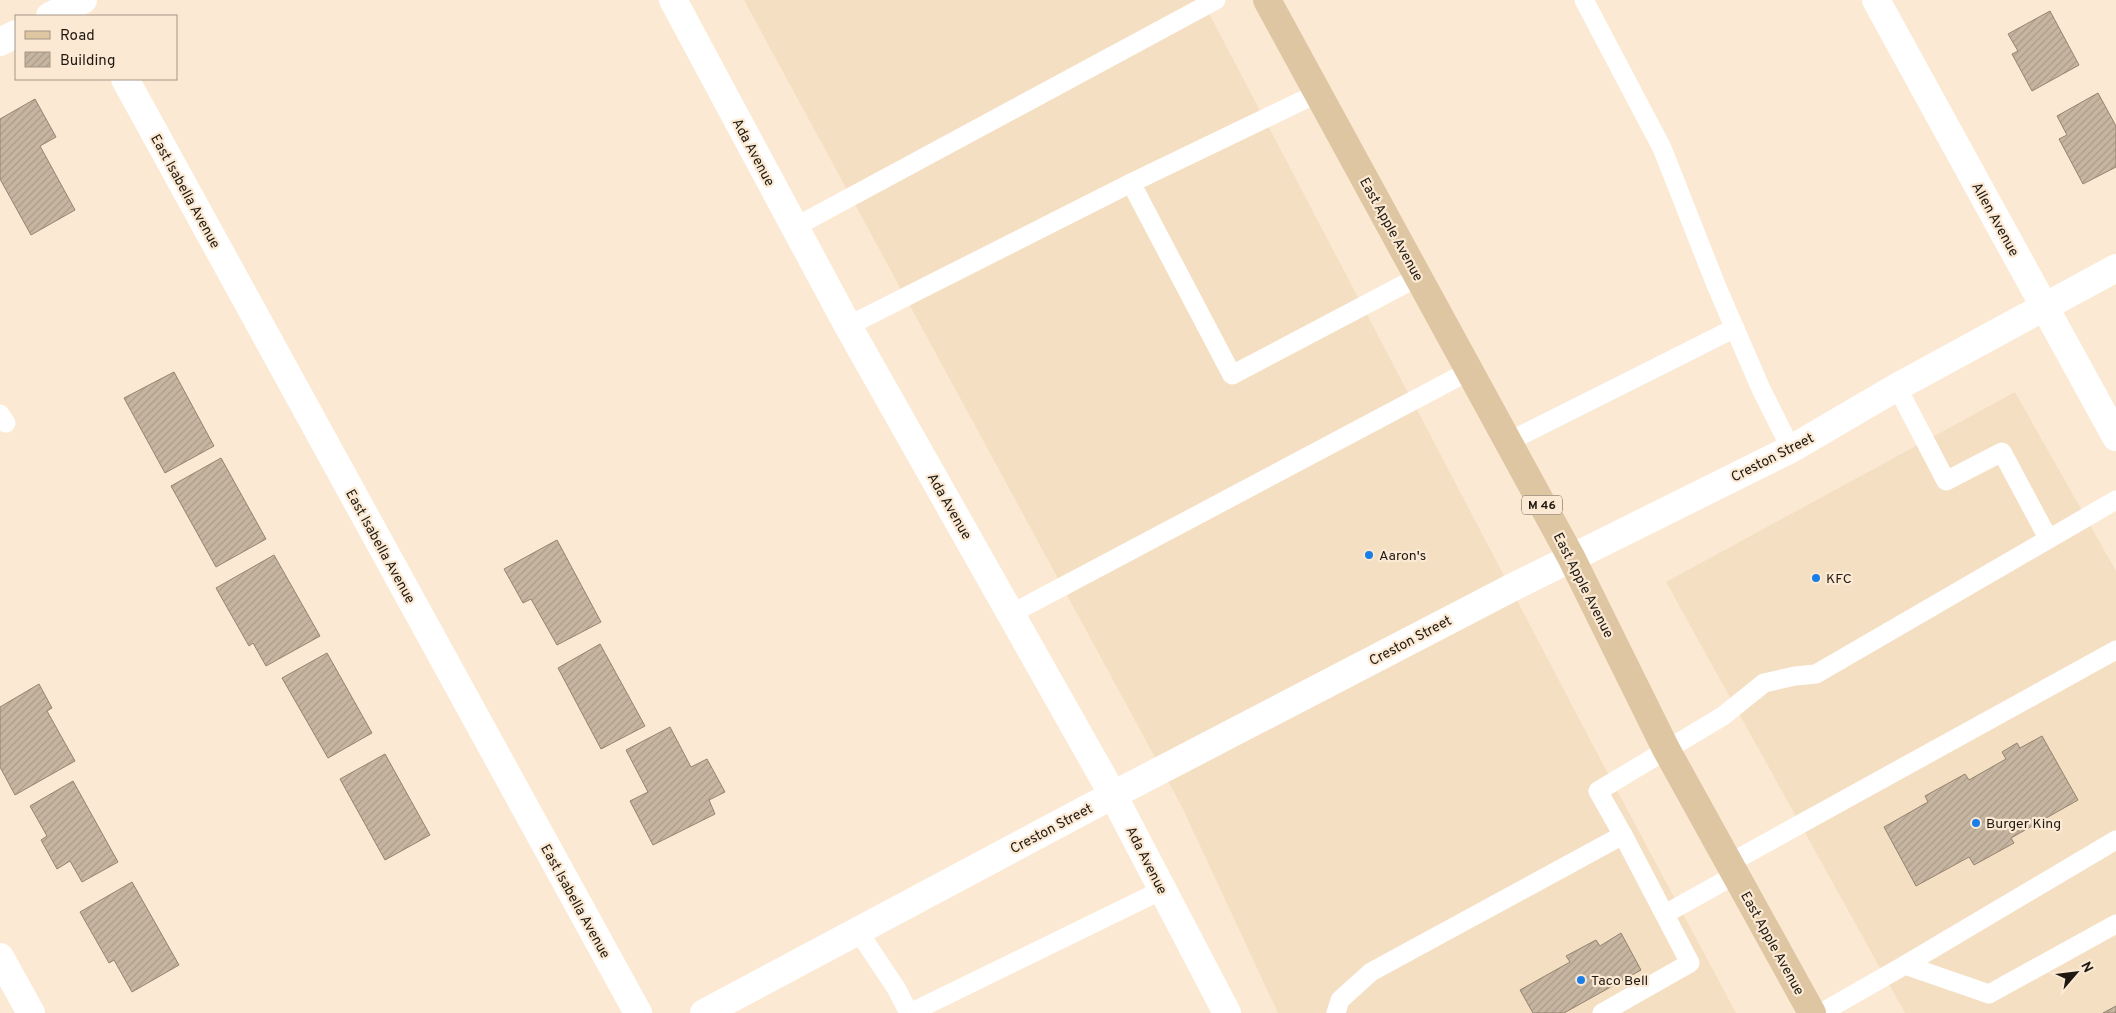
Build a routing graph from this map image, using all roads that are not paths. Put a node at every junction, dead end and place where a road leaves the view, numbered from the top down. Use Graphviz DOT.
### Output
graph roads {
  1 [pos="83,0"];
  2 [pos="673,0"];
  3 [pos="1216,0"];
  4 [pos="1268,0"];
  5 [pos="1584,0"];
  6 [pos="1876,0"];
  7 [pos="52,15"];
  8 [pos="90,15"];
  9 [pos="15,34"];
  10 [pos="0,42"];
  11 [pos="126,80"];
  12 [pos="1318,93"];
  13 [pos="1131,183"];
  14 [pos="795,227"];
  15 [pos="2116,268"];
  16 [pos="1418,277"];
  17 [pos="2044,306"];
  18 [pos="848,326"];
  19 [pos="1735,328"];
  20 [pos="1469,371"];
  21 [pos="1897,387"];
  22 [pos="2116,437"];
  23 [pos="1508,442"];
  24 [pos="1791,449"];
  25 [pos="2116,500"];
  26 [pos="2048,538"];
  27 [pos="1571,557"];
  28 [pos="1011,614"];
  29 [pos="2116,650"];
  30 [pos="1666,749"];
  31 [pos="1113,795"];
  32 [pos="1623,835"];
  33 [pos="2116,840"];
  34 [pos="1732,869"];
  35 [pos="1162,890"];
  36 [pos="1665,914"];
  37 [pos="2116,924"];
  38 [pos="858,932"];
  39 [pos="0,957"];
  40 [pos="1905,965"];
  41 [pos="31,1013"];
  42 [pos="638,1013"];
  43 [pos="704,1013"];
  44 [pos="910,1013"];
  45 [pos="1227,1013"];
  46 [pos="1336,1013"];
  47 [pos="1602,1013"];
  48 [pos="1812,1013"];
  49 [pos="1821,1013"];
  1 -- 7 [label="street"];
  1 -- 8 [label="street"];
  2 -- 14 [label="street, Ada Avenue"];
  3 -- 14 [label="lane"];
  4 -- 12 [label="main road, East Apple Avenue / M 46"];
  5 -- 19 [label="lane"];
  6 -- 17 [label="street, Allen Avenue"];
  9 -- 10 [label="street"];
  11 -- 42 [label="street, East Isabella Avenue"];
  12 -- 13 [label="lane"];
  12 -- 16 [label="main road, East Apple Avenue / M 46"];
  13 -- 16 [label="lane"];
  13 -- 18 [label="lane"];
  14 -- 18 [label="street, Ada Avenue"];
  15 -- 17 [label="street, Creston Street"];
  16 -- 20 [label="main road, East Apple Avenue / M 46"];
  17 -- 21 [label="street, Creston Street"];
  17 -- 22 [label="street, Allen Avenue"];
  18 -- 28 [label="street, Ada Avenue"];
  19 -- 23 [label="lane"];
  19 -- 24 [label="lane"];
  20 -- 23 [label="main road, East Apple Avenue / M 46"];
  20 -- 28 [label="lane"];
  21 -- 24 [label="street, Creston Street"];
  21 -- 26 [label="lane"];
  23 -- 27 [label="main road, East Apple Avenue / M 46"];
  24 -- 27 [label="street, Creston Street"];
  25 -- 26 [label="lane"];
  26 -- 30 [label="lane"];
  27 -- 30 [label="main road, East Apple Avenue / M 46"];
  27 -- 31 [label="street, Creston Street"];
  28 -- 31 [label="street, Ada Avenue"];
  29 -- 34 [label="lane"];
  30 -- 32 [label="lane"];
  30 -- 34 [label="main road, East Apple Avenue / M 46"];
  31 -- 35 [label="street, Ada Avenue"];
  31 -- 38 [label="street, Creston Street"];
  32 -- 36 [label="lane"];
  32 -- 46 [label="lane"];
  33 -- 40 [label="lane"];
  34 -- 36 [label="lane"];
  34 -- 48 [label="main road, East Apple Avenue / M 46"];
  35 -- 44 [label="lane"];
  35 -- 45 [label="street, Ada Avenue"];
  36 -- 47 [label="lane"];
  37 -- 40 [label="lane"];
  38 -- 43 [label="street, Creston Street"];
  38 -- 44 [label="lane"];
  39 -- 41 [label="street"];
  40 -- 49 [label="lane"];
}
